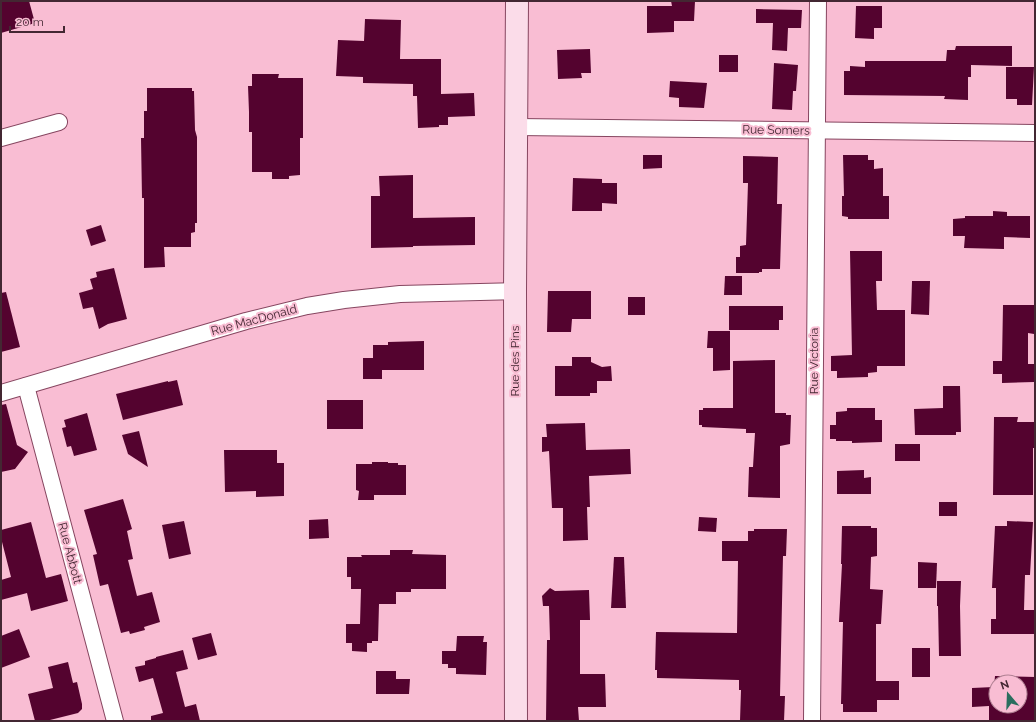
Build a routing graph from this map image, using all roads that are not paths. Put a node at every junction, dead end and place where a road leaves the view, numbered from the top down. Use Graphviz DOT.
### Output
graph roads {
  1 [pos="517,1"];
  2 [pos="818,1"];
  3 [pos="59,122"];
  4 [pos="517,127"];
  5 [pos="816,130"];
  6 [pos="1035,133"];
  7 [pos="1,138"];
  8 [pos="515,291"];
  9 [pos="26,386"];
  10 [pos="1,393"];
  11 [pos="115,721"];
  12 [pos="516,721"];
  13 [pos="812,721"];
  1 -- 4 [label="street, Rue des Pins"];
  2 -- 5 [label="street, Rue Victoria"];
  3 -- 7 [label="street"];
  4 -- 5 [label="street, Rue Somers"];
  4 -- 8 [label="street, Rue des Pins"];
  5 -- 6 [label="street, Rue Somers"];
  5 -- 13 [label="street, Rue Victoria"];
  8 -- 9 [label="street, Rue MacDonald"];
  8 -- 12 [label="street, Rue des Pins"];
  9 -- 10 [label="street, Rue MacDonald"];
  9 -- 11 [label="street, Rue Abbott"];
}
